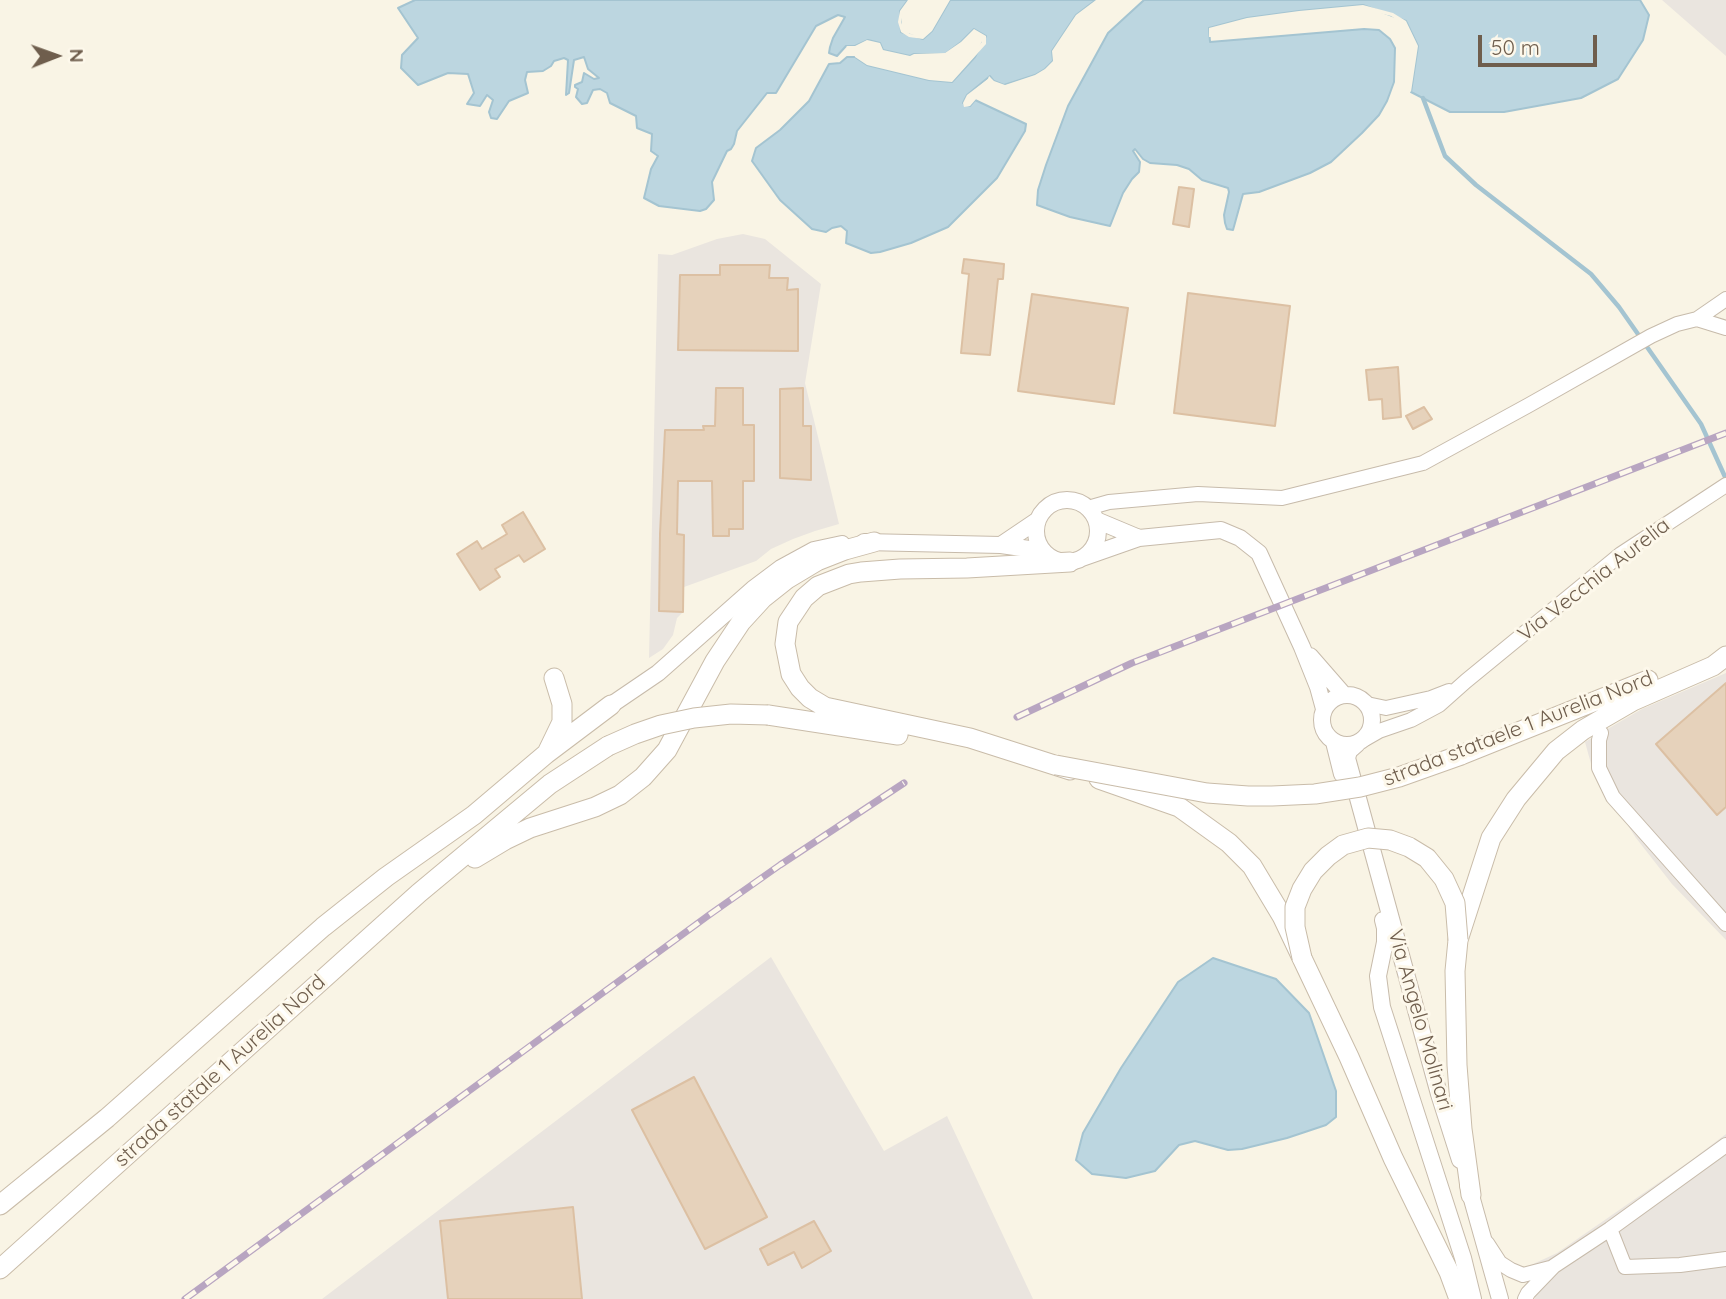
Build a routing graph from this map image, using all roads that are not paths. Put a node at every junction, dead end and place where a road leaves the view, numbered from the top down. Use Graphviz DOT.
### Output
graph roads {
  1 [pos="1726,299"];
  2 [pos="1697,319"];
  3 [pos="1726,328"];
  4 [pos="1722,487"];
  5 [pos="1092,514"];
  6 [pos="1038,520"];
  7 [pos="1139,538"];
  8 [pos="874,542"];
  9 [pos="1001,545"];
  10 [pos="1043,551"];
  11 [pos="1076,560"];
  12 [pos="1302,647"];
  13 [pos="1726,649"];
  14 [pos="1726,656"];
  15 [pos="554,678"];
  16 [pos="1466,681"];
  17 [pos="1344,695"];
  18 [pos="1367,704"];
  19 [pos="611,705"];
  20 [pos="1324,709"];
  21 [pos="1601,733"];
  22 [pos="1334,742"];
  23 [pos="1361,742"];
  24 [pos="546,754"];
  25 [pos="1037,760"];
  26 [pos="1056,765"];
  27 [pos="440,875"];
  28 [pos="1726,925"];
  29 [pos="1458,940"];
  30 [pos="1302,958"];
  31 [pos="1726,1145"];
  32 [pos="1471,1195"];
  33 [pos="0,1205"];
  34 [pos="1610,1229"];
  35 [pos="1481,1233"];
  36 [pos="1726,1259"];
  37 [pos="1554,1266"];
  38 [pos="0,1269"];
  39 [pos="1459,1299"];
  40 [pos="1474,1299"];
  41 [pos="1500,1299"];
  42 [pos="1525,1299"];
  1 -- 2 [label="street"];
  2 -- 3 [label="street"];
  2 -- 5 [label="street"];
  4 -- 16 [label="street, Via Vecchia Aurelia"];
  5 -- 6 [label="street"];
  5 -- 7 [label="street"];
  5 -- 11 [label="street"];
  6 -- 9 [label="street"];
  6 -- 10 [label="street"];
  7 -- 11 [label="street"];
  7 -- 12 [label="street"];
  8 -- 9 [label="street"];
  8 -- 19 [label="street"];
  8 -- 27 [label="main road"];
  9 -- 10 [label="street"];
  10 -- 11 [label="street"];
  11 -- 25 [label="main road"];
  12 -- 17 [label="street"];
  12 -- 20 [label="street"];
  13 -- 26 [label="main road, strada stataele 1 Aurelia Nord, bridge"];
  14 -- 29 [label="main road"];
  15 -- 24 [label="main road"];
  16 -- 18 [label="street, Via Vecchia Aurelia"];
  16 -- 23 [label="street, Via Vecchia Aurelia"];
  17 -- 18 [label="street"];
  17 -- 20 [label="street"];
  18 -- 23 [label="street"];
  19 -- 24 [label="main road"];
  20 -- 22 [label="street"];
  21 -- 28 [label="street"];
  22 -- 23 [label="street"];
  22 -- 40 [label="street, Via Angelo Molinari"];
  23 -- 32 [label="street, Via Angelo Molinari"];
  24 -- 33 [label="main road"];
  25 -- 26 [label="main road"];
  25 -- 27 [label="main road, bridge"];
  26 -- 30 [label="main road, bridge"];
  27 -- 38 [label="main road, strada statale 1 Aurelia Nord"];
  29 -- 30 [label="main road, bridge"];
  29 -- 32 [label="main road"];
  30 -- 39 [label="main road"];
  31 -- 34 [label="street"];
  32 -- 35 [label="street, Via Angelo Molinari"];
  34 -- 36 [label="street"];
  34 -- 37 [label="street"];
  35 -- 37 [label="street"];
  35 -- 41 [label="street, Via Angelo Molinari"];
  37 -- 42 [label="street"];
}
